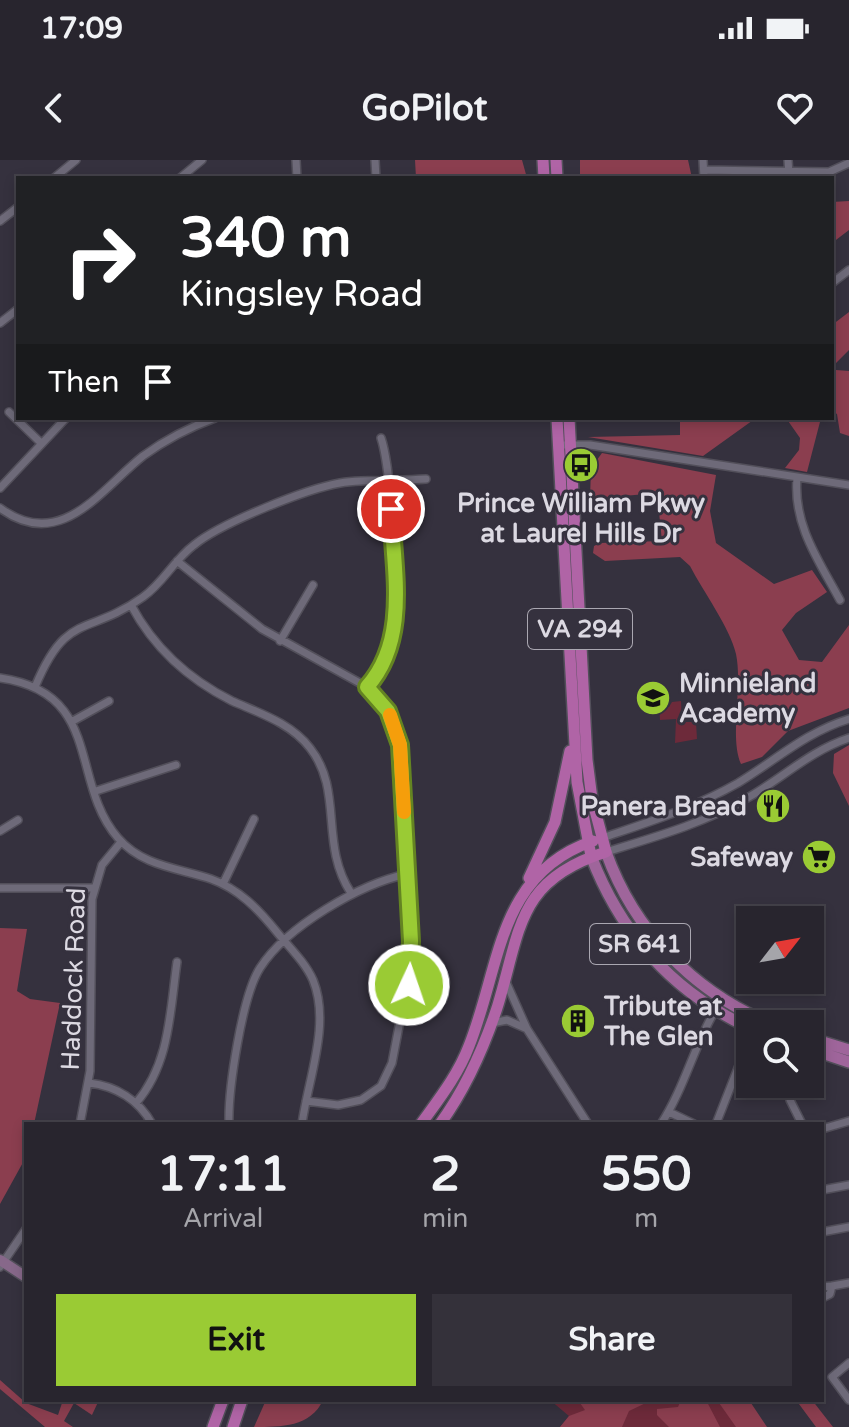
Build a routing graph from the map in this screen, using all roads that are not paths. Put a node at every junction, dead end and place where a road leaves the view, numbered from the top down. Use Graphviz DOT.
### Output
graph roads {
  1 [pos="76,160"];
  2 [pos="202,160"];
  3 [pos="703,160"];
  4 [pos="788,160"];
  5 [pos="849,163"];
  6 [pos="704,174"];
  7 [pos="789,174"];
  8 [pos="56,176"];
  9 [pos="182,176"];
  10 [pos="16,209"];
  11 [pos="0,221"];
  12 [pos="16,311"];
  13 [pos="0,323"];
  14 [pos="9,412"];
  15 [pos="16,419"];
  16 [pos="17,420"];
  17 [pos="64,420"];
  18 [pos="211,420"];
  19 [pos="558,420"];
  20 [pos="569,420"];
  21 [pos="381,438"];
  22 [pos="41,443"];
  23 [pos="565,445"];
  24 [pos="797,478"];
  25 [pos="426,479"];
  26 [pos="389,481"];
  27 [pos="849,485"];
  28 [pos="0,488"];
  29 [pos="0,508"];
  30 [pos="177,561"];
  31 [pos="313,585"];
  32 [pos="840,600"];
  33 [pos="131,605"];
  34 [pos="280,641"];
  35 [pos="0,678"];
  36 [pos="35,687"];
  37 [pos="367,687"];
  38 [pos="109,701"];
  39 [pos="573,710"];
  40 [pos="849,719"];
  41 [pos="71,722"];
  42 [pos="849,738"];
  43 [pos="176,765"];
  44 [pos="96,791"];
  45 [pos="254,819"];
  46 [pos="18,820"];
  47 [pos="0,831"];
  48 [pos="602,838"];
  49 [pos="121,842"];
  50 [pos="587,843"];
  51 [pos="606,852"];
  52 [pos="591,856"];
  53 [pos="407,874"];
  54 [pos="223,884"];
  55 [pos="0,888"];
  56 [pos="94,888"];
  57 [pos="351,893"];
  58 [pos="515,904"];
  59 [pos="285,941"];
  60 [pos="177,962"];
  61 [pos="505,976"];
  62 [pos="722,999"];
  63 [pos="715,1010"];
  64 [pos="744,1010"];
  65 [pos="736,1021"];
  66 [pos="491,1023"];
  67 [pos="527,1029"];
  68 [pos="824,1042"];
  69 [pos="849,1050"];
  70 [pos="824,1054"];
  71 [pos="849,1062"];
  72 [pos="736,1073"];
  73 [pos="89,1083"];
  74 [pos="790,1098"];
  75 [pos="306,1101"];
  76 [pos="136,1103"];
  77 [pos="669,1112"];
  78 [pos="849,1121"];
  79 [pos="80,1122"];
  80 [pos="150,1122"];
  81 [pos="229,1122"];
  82 [pos="302,1122"];
  83 [pos="422,1122"];
  84 [pos="441,1122"];
  85 [pos="587,1122"];
  86 [pos="662,1122"];
  87 [pos="690,1122"];
  88 [pos="717,1122"];
  89 [pos="801,1122"];
  90 [pos="824,1128"];
  91 [pos="849,1185"];
  92 [pos="824,1190"];
  93 [pos="849,1227"];
  94 [pos="24,1232"];
  95 [pos="824,1232"];
  96 [pos="1,1263"];
  97 [pos="24,1276"];
  98 [pos="849,1283"];
  99 [pos="832,1286"];
  100 [pos="824,1287"];
  101 [pos="824,1297"];
  102 [pos="849,1363"];
  103 [pos="849,1400"];
  104 [pos="222,1402"];
  105 [pos="241,1402"];
  106 [pos="213,1427"];
  107 [pos="233,1427"];
  1 -- 8 [label="street"];
  2 -- 9 [label="street"];
  3 -- 6 [label="street"];
  4 -- 7 [label="street"];
  5 -- 7 [label="street"];
  6 -- 7 [label="street"];
  10 -- 11 [label="street"];
  12 -- 13 [label="street"];
  14 -- 15 [label="street"];
  16 -- 22 [label="street"];
  17 -- 22 [label="street"];
  18 -- 29 [label="street"];
  19 -- 23 [label="highway, VA 294"];
  20 -- 23 [label="highway, VA 294"];
  21 -- 26 [label="street"];
  22 -- 28 [label="street"];
  23 -- 24 [label="street"];
  23 -- 39 [label="highway, VA 294"];
  23 -- 48 [label="highway, VA 294"];
  24 -- 27 [label="street"];
  24 -- 32 [label="street"];
  25 -- 26 [label="street"];
  26 -- 30 [label="street"];
  26 -- 37 [label="street"];
  30 -- 33 [label="street"];
  30 -- 34 [label="street"];
  31 -- 34 [label="street"];
  33 -- 36 [label="street"];
  33 -- 57 [label="street"];
  34 -- 37 [label="street"];
  35 -- 36 [label="street"];
  36 -- 41 [label="street"];
  37 -- 53 [label="street"];
  38 -- 41 [label="street"];
  39 -- 50 [label="highway"];
  39 -- 58 [label="highway, VA 294"];
  40 -- 48 [label="street"];
  41 -- 44 [label="street"];
  42 -- 51 [label="street"];
  43 -- 44 [label="street"];
  44 -- 49 [label="street"];
  45 -- 54 [label="street"];
  46 -- 47 [label="street"];
  48 -- 50 [label="highway"];
  48 -- 51 [label="highway, VA 294"];
  49 -- 54 [label="street"];
  49 -- 56 [label="street, Haddock Road"];
  50 -- 52 [label="highway"];
  50 -- 58 [label="highway"];
  51 -- 52 [label="highway"];
  51 -- 62 [label="main road, SR 641"];
  52 -- 61 [label="highway"];
  52 -- 63 [label="main road, SR 641"];
  53 -- 57 [label="street"];
  53 -- 75 [label="street"];
  54 -- 59 [label="street"];
  55 -- 56 [label="street"];
  56 -- 73 [label="street, Haddock Road"];
  57 -- 59 [label="street"];
  58 -- 83 [label="highway, VA 294"];
  59 -- 75 [label="street"];
  59 -- 81 [label="street"];
  60 -- 76 [label="street"];
  61 -- 66 [label="highway"];
  61 -- 67 [label="street"];
  62 -- 63 [label="street"];
  62 -- 64 [label="main road, SR 641"];
  63 -- 65 [label="main road, SR 641"];
  63 -- 77 [label="street"];
  66 -- 67 [label="street"];
  66 -- 84 [label="highway"];
  67 -- 85 [label="street"];
  68 -- 69 [label="main road"];
  70 -- 71 [label="main road"];
  72 -- 88 [label="street"];
  73 -- 76 [label="street"];
  73 -- 79 [label="street, Haddock Road"];
  74 -- 89 [label="street"];
  75 -- 82 [label="street"];
  76 -- 80 [label="street"];
  77 -- 86 [label="street"];
  77 -- 87 [label="street"];
  78 -- 90 [label="street"];
  91 -- 92 [label="street"];
  93 -- 95 [label="street"];
  94 -- 96 [label="street"];
  96 -- 97 [label="main road"];
  98 -- 99 [label="street"];
  99 -- 100 [label="street"];
  99 -- 101 [label="street"];
  102 -- 103 [label="street"];
  104 -- 106 [label="highway"];
  105 -- 107 [label="highway"];
}
